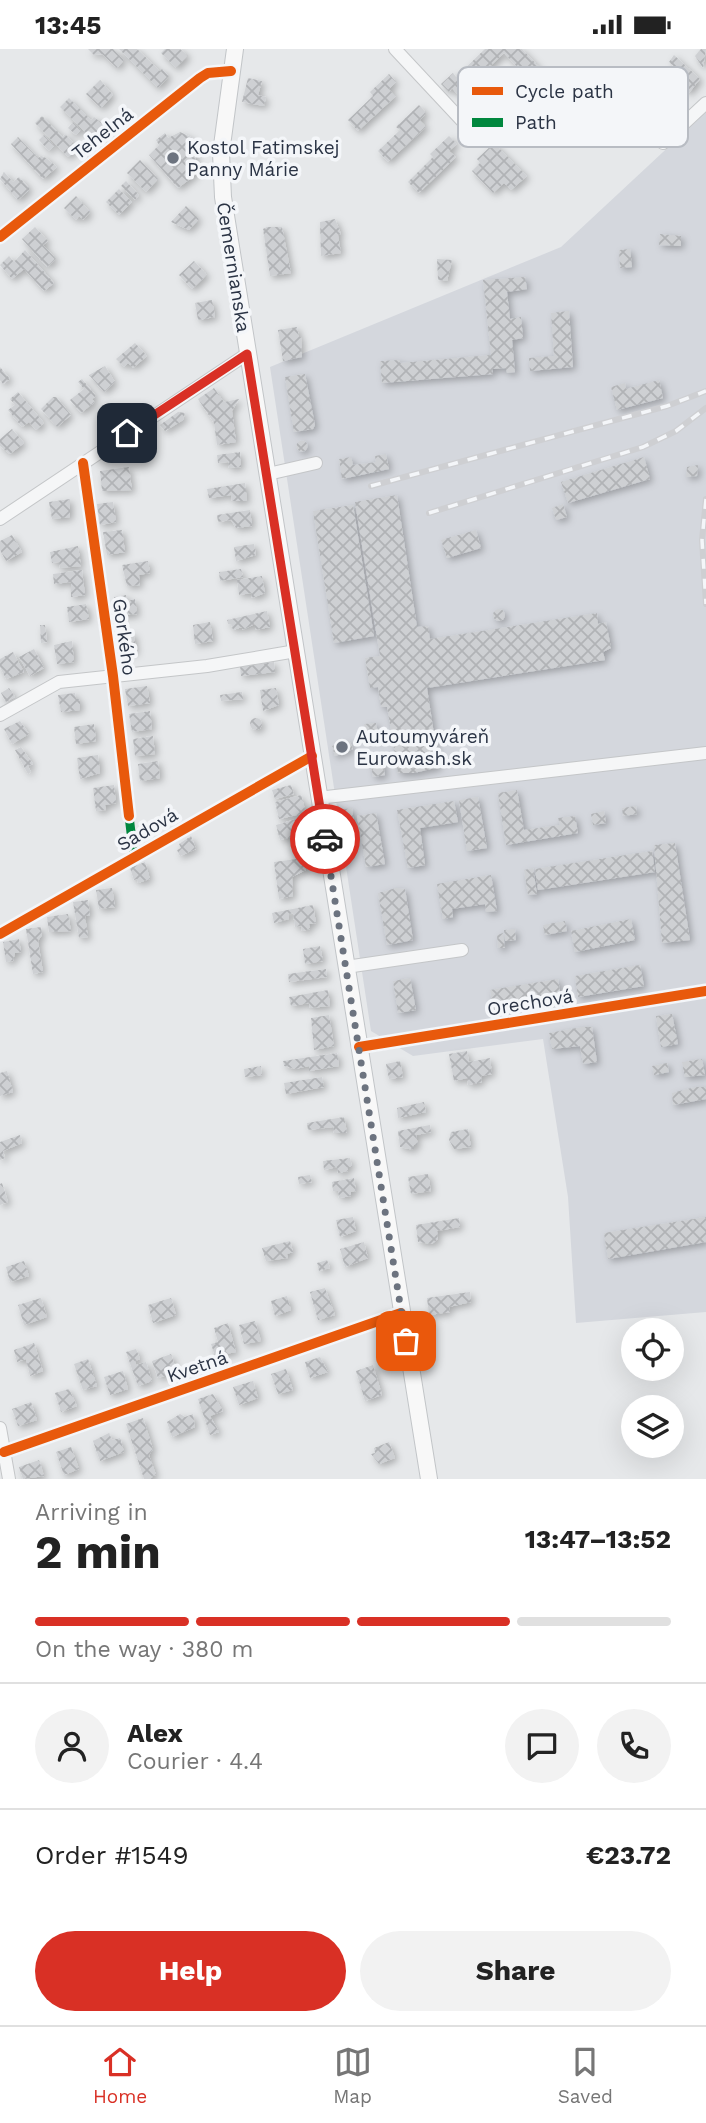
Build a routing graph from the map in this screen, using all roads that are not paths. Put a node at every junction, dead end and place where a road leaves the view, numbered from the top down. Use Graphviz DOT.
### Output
graph roads {
  1 [pos="235,49"];
  2 [pos="395,49"];
  3 [pos="232,71"];
  4 [pos="706,103"];
  5 [pos="458,116"];
  6 [pos="688,120"];
  7 [pos="0,237"];
  8 [pos="247,354"];
  9 [pos="83,463"];
  10 [pos="316,463"];
  11 [pos="268,474"];
  12 [pos="0,519"];
  13 [pos="296,651"];
  14 [pos="113,676"];
  15 [pos="0,715"];
  16 [pos="706,753"];
  17 [pos="312,756"];
  18 [pos="318,797"];
  19 [pos="129,816"];
  20 [pos="0,934"];
  21 [pos="462,950"];
  22 [pos="346,967"];
  23 [pos="706,991"];
  24 [pos="359,1047"];
  25 [pos="401,1313"];
  26 [pos="0,1428"];
  27 [pos="4,1452"];
  28 [pos="9,1479"];
  29 [pos="429,1479"];
  1 -- 3 [label="main road, Čemernianska"];
  2 -- 5 [label="street"];
  3 -- 7 [label="street, Tehelná"];
  3 -- 8 [label="main road, Čemernianska"];
  4 -- 6 [label="street"];
  8 -- 9 [label="street"];
  8 -- 11 [label="main road, Čemernianska"];
  9 -- 12 [label="street"];
  9 -- 14 [label="street, Gorkého"];
  10 -- 11 [label="street"];
  11 -- 13 [label="main road, Čemernianska"];
  13 -- 14 [label="street"];
  13 -- 17 [label="main road, Čemernianska"];
  14 -- 15 [label="street"];
  14 -- 19 [label="street, Gorkého"];
  16 -- 18 [label="street"];
  17 -- 18 [label="main road, Čemernianska"];
  17 -- 20 [label="street, Sadová"];
  18 -- 22 [label="main road, Čemernianska"];
  21 -- 22 [label="street"];
  22 -- 24 [label="main road, Čemernianska"];
  23 -- 24 [label="street, Orechová"];
  24 -- 25 [label="main road, Čemernianska"];
  25 -- 27 [label="street, Kvetná"];
  25 -- 29 [label="main road, Čemernianska"];
  26 -- 27 [label="street"];
  27 -- 28 [label="street"];
}
